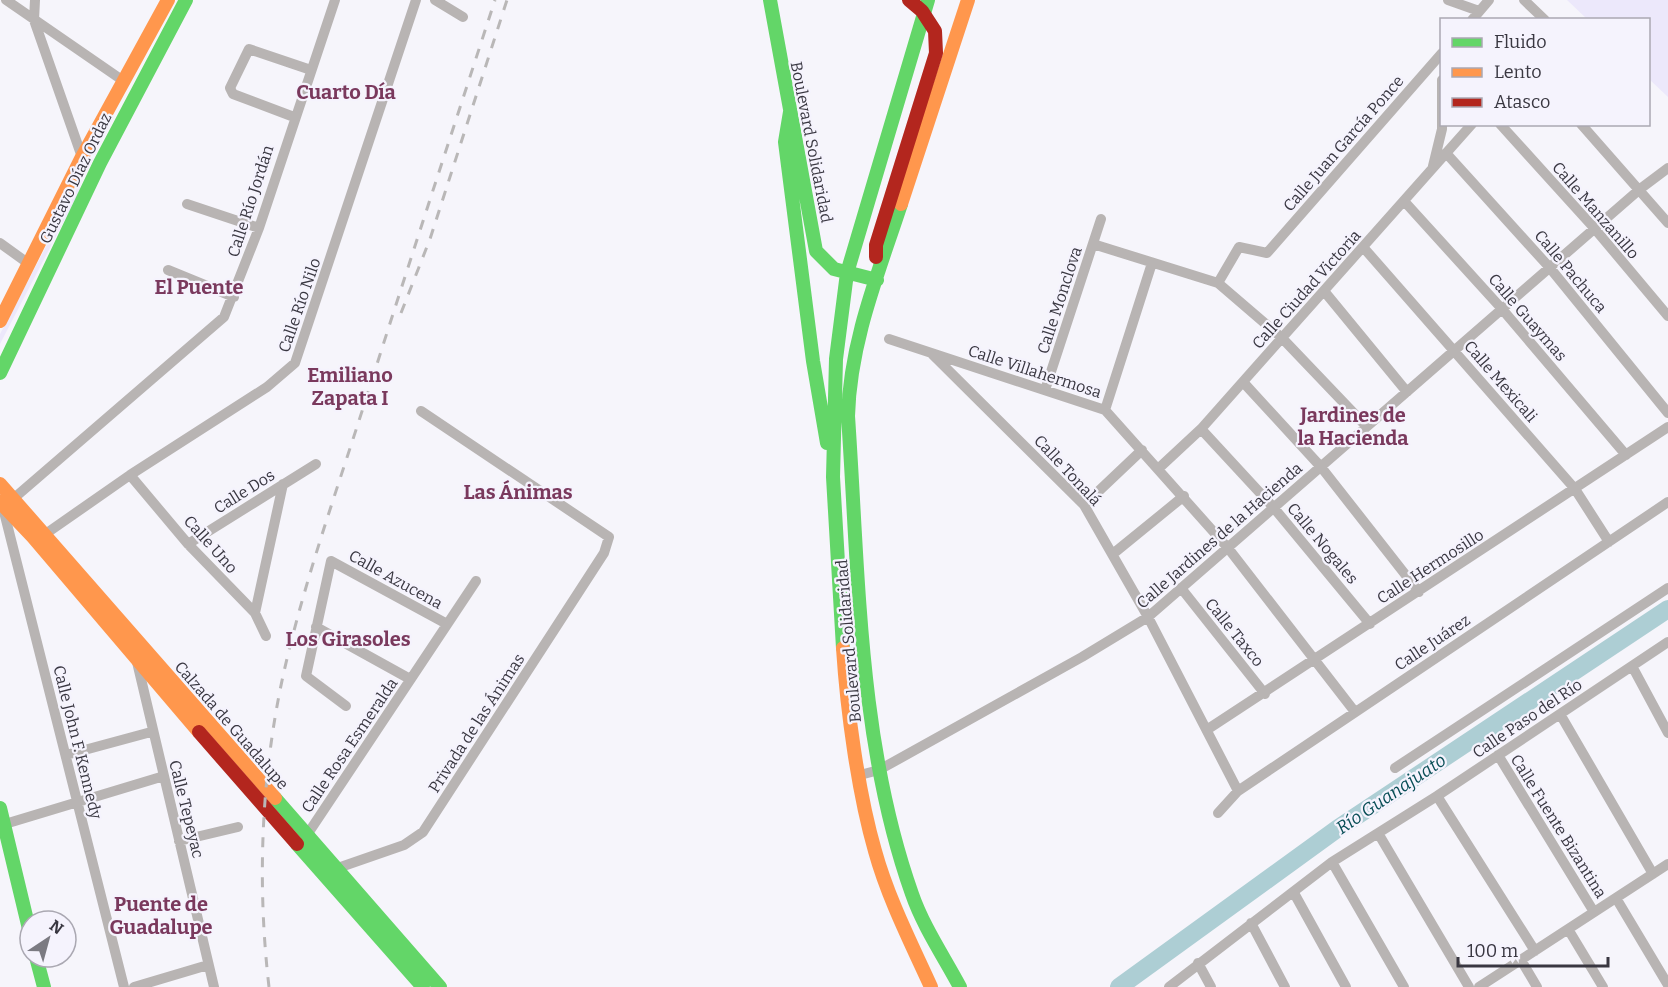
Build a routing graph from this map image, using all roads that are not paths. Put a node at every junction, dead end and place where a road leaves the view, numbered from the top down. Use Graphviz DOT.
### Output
graph roads {
  1 [pos="6,0"];
  2 [pos="35,0"];
  3 [pos="168,0"];
  4 [pos="186,0"];
  5 [pos="335,0"];
  6 [pos="416,0"];
  7 [pos="435,0"];
  8 [pos="770,0"];
  9 [pos="909,0"];
  10 [pos="968,0"];
  11 [pos="1448,0"];
  12 [pos="1489,0"];
  13 [pos="1524,0"];
  14 [pos="925,5"];
  15 [pos="1475,15"];
  16 [pos="464,17"];
  17 [pos="1543,18"];
  18 [pos="34,20"];
  19 [pos="1440,55"];
  20 [pos="311,70"];
  21 [pos="125,82"];
  22 [pos="790,112"];
  23 [pos="294,117"];
  24 [pos="1442,126"];
  25 [pos="1470,126"];
  26 [pos="1502,126"];
  27 [pos="1583,126"];
  28 [pos="1446,153"];
  29 [pos="82,157"];
  30 [pos="1666,170"];
  31 [pos="1431,172"];
  32 [pos="1640,189"];
  33 [pos="1404,201"];
  34 [pos="188,204"];
  35 [pos="1101,219"];
  36 [pos="1668,223"];
  37 [pos="259,228"];
  38 [pos="1595,229"];
  39 [pos="0,243"];
  40 [pos="1093,244"];
  41 [pos="1363,247"];
  42 [pos="1152,262"];
  43 [pos="29,264"];
  44 [pos="1550,268"];
  45 [pos="168,270"];
  46 [pos="847,273"];
  47 [pos="877,280"];
  48 [pos="1218,283"];
  49 [pos="1324,291"];
  50 [pos="234,297"];
  51 [pos="5,300"];
  52 [pos="1502,309"];
  53 [pos="1668,316"];
  54 [pos="0,321"];
  55 [pos="1282,338"];
  56 [pos="889,339"];
  57 [pos="1455,351"];
  58 [pos="930,352"];
  59 [pos="0,373"];
  60 [pos="1244,382"];
  61 [pos="1045,390"];
  62 [pos="1407,392"];
  63 [pos="1105,410"];
  64 [pos="421,411"];
  65 [pos="1668,412"];
  66 [pos="1366,426"];
  67 [pos="1668,427"];
  68 [pos="1201,429"];
  69 [pos="1142,450"];
  70 [pos="1626,455"];
  71 [pos="316,464"];
  72 [pos="1321,467"];
  73 [pos="1158,469"];
  74 [pos="130,474"];
  75 [pos="833,477"];
  76 [pos="0,484"];
  77 [pos="283,484"];
  78 [pos="1575,489"];
  79 [pos="1184,496"];
  80 [pos="5,502"];
  81 [pos="1668,502"];
  82 [pos="1084,505"];
  83 [pos="1274,508"];
  84 [pos="44,535"];
  85 [pos="1609,542"];
  86 [pos="188,544"];
  87 [pos="1228,548"];
  88 [pos="1114,553"];
  89 [pos="476,581"];
  90 [pos="1181,588"];
  91 [pos="1668,588"];
  92 [pos="1419,592"];
  93 [pos="255,613"];
  94 [pos="1148,616"];
  95 [pos="447,624"];
  96 [pos="1370,624"];
  97 [pos="316,627"];
  98 [pos="266,636"];
  99 [pos="133,638"];
  100 [pos="1668,642"];
  101 [pos="1317,660"];
  102 [pos="137,662"];
  103 [pos="1632,666"];
  104 [pos="411,679"];
  105 [pos="1265,694"];
  106 [pos="346,706"];
  107 [pos="1355,712"];
  108 [pos="1560,714"];
  109 [pos="1208,729"];
  110 [pos="151,732"];
  111 [pos="1668,733"];
  112 [pos="66,755"];
  113 [pos="1498,755"];
  114 [pos="1395,768"];
  115 [pos="879,770"];
  116 [pos="860,775"];
  117 [pos="164,776"];
  118 [pos="1238,791"];
  119 [pos="1437,796"];
  120 [pos="78,800"];
  121 [pos="0,808"];
  122 [pos="1218,813"];
  123 [pos="2,827"];
  124 [pos="238,827"];
  125 [pos="1378,833"];
  126 [pos="308,835"];
  127 [pos="180,841"];
  128 [pos="1332,862"];
  129 [pos="1668,864"];
  130 [pos="330,871"];
  131 [pos="1653,874"];
  132 [pos="1294,893"];
  133 [pos="1616,898"];
  134 [pos="24,909"];
  135 [pos="1594,912"];
  136 [pos="1251,923"];
  137 [pos="1568,929"];
  138 [pos="1535,951"];
  139 [pos="1521,960"];
  140 [pos="1198,963"];
  141 [pos="208,965"];
  142 [pos="39,969"];
  143 [pos="1668,985"];
  144 [pos="44,987"];
  145 [pos="124,987"];
  146 [pos="134,987"];
  147 [pos="214,987"];
  148 [pos="423,987"];
  149 [pos="440,987"];
  150 [pos="931,987"];
  151 [pos="960,987"];
  152 [pos="1169,987"];
  153 [pos="1212,987"];
  154 [pos="1285,987"];
  155 [pos="1346,987"];
  156 [pos="1404,987"];
  157 [pos="1469,987"];
  158 [pos="1479,987"];
  159 [pos="1537,987"];
  160 [pos="1603,987"];
  1 -- 18 [label="street"];
  2 -- 18 [label="street"];
  3 -- 21 [label="main road, Gustavo Díaz Ordaz"];
  4 -- 59 [label="main road, Gustavo Díaz Ordaz"];
  5 -- 20 [label="street, Calle Río Jordán"];
  6 -- 74 [label="street, Calle Río Nilo"];
  7 -- 16 [label="street"];
  8 -- 22 [label="main road, Boulevard Solidaridad"];
  9 -- 14 [label="main road"];
  10 -- 47 [label="main road, Boulevard Solidaridad"];
  11 -- 15 [label="street"];
  12 -- 15 [label="street"];
  13 -- 17 [label="street"];
  14 -- 46 [label="main road, Boulevard Solidaridad"];
  14 -- 47 [label="main road"];
  18 -- 21 [label="street"];
  18 -- 29 [label="street"];
  19 -- 48 [label="street, Calle Juan García Ponce"];
  20 -- 23 [label="street, Calle Río Jordán"];
  20 -- 23 [label="street"];
  21 -- 29 [label="main road, Gustavo Díaz Ordaz"];
  22 -- 46 [label="main road, Boulevard Solidaridad"];
  22 -- 75 [label="main road"];
  23 -- 37 [label="street, Calle Río Jordán"];
  24 -- 31 [label="street"];
  25 -- 28 [label="street, Calle Ciudad Victoria"];
  26 -- 38 [label="street, Calle Manzanillo"];
  27 -- 32 [label="street"];
  28 -- 31 [label="street, Calle Ciudad Victoria"];
  28 -- 44 [label="street, Calle Pachuca"];
  29 -- 43 [label="main road, Gustavo Díaz Ordaz"];
  30 -- 32 [label="street, Calle Jardines de la Hacienda"];
  31 -- 33 [label="street, Calle Ciudad Victoria"];
  32 -- 36 [label="street"];
  32 -- 38 [label="street, Calle Jardines de la Hacienda"];
  33 -- 41 [label="street, Calle Ciudad Victoria"];
  33 -- 52 [label="street, Calle Guaymas"];
  34 -- 37 [label="street"];
  35 -- 40 [label="street, Calle Monclova"];
  37 -- 50 [label="street, Calle Río Jordán"];
  38 -- 44 [label="street, Calle Jardines de la Hacienda"];
  38 -- 53 [label="street, Calle Manzanillo"];
  39 -- 43 [label="street"];
  40 -- 42 [label="street"];
  40 -- 61 [label="street, Calle Monclova"];
  41 -- 49 [label="street, Calle Ciudad Victoria"];
  41 -- 57 [label="street, Calle Mexicali"];
  42 -- 48 [label="street"];
  42 -- 63 [label="street"];
  43 -- 51 [label="main road, Gustavo Díaz Ordaz"];
  44 -- 52 [label="street, Calle Jardines de la Hacienda"];
  44 -- 65 [label="street, Calle Pachuca"];
  45 -- 50 [label="street"];
  46 -- 47 [label="main road, Boulevard Solidaridad"];
  46 -- 75 [label="main road, Boulevard Solidaridad"];
  47 -- 115 [label="main road, Boulevard Solidaridad"];
  48 -- 55 [label="street"];
  49 -- 55 [label="street, Calle Ciudad Victoria"];
  49 -- 62 [label="street"];
  50 -- 80 [label="street, Calle Río Jordán"];
  51 -- 54 [label="main road, Gustavo Díaz Ordaz"];
  52 -- 57 [label="street, Calle Jardines de la Hacienda"];
  52 -- 70 [label="street, Calle Guaymas"];
  55 -- 60 [label="street, Calle Ciudad Victoria"];
  55 -- 66 [label="street"];
  56 -- 58 [label="street, Calle Villahermosa"];
  57 -- 62 [label="street, Calle Jardines de la Hacienda"];
  57 -- 78 [label="street, Calle Mexicali"];
  58 -- 61 [label="street, Calle Villahermosa"];
  58 -- 82 [label="street, Calle Tonalá"];
  60 -- 68 [label="street, Calle Ciudad Victoria"];
  60 -- 72 [label="street"];
  61 -- 63 [label="street, Calle Villahermosa"];
  62 -- 66 [label="street, Calle Jardines de la Hacienda"];
  63 -- 69 [label="street, Calle Villahermosa"];
  64 -- 130 [label="street, Privada de las Ánimas"];
  66 -- 72 [label="street, Calle Jardines de la Hacienda"];
  67 -- 70 [label="street, Calle Hermosillo"];
  68 -- 73 [label="street, Calle Ciudad Victoria"];
  68 -- 83 [label="street, Calle Nogales"];
  69 -- 73 [label="street, Calle Villahermosa"];
  69 -- 82 [label="street"];
  70 -- 78 [label="street, Calle Hermosillo"];
  71 -- 77 [label="street, Calle Dos"];
  72 -- 83 [label="street, Calle Jardines de la Hacienda"];
  72 -- 92 [label="street"];
  73 -- 79 [label="street, Calle Villahermosa"];
  74 -- 84 [label="street, Calle Río Nilo"];
  74 -- 86 [label="street, Calle Uno"];
  75 -- 116 [label="main road, Boulevard Solidaridad"];
  76 -- 80 [label="main road, Calzada de Guadalupe"];
  77 -- 86 [label="street, Calle Dos"];
  77 -- 93 [label="street"];
  78 -- 85 [label="street, Calle Mexicali"];
  78 -- 92 [label="street, Calle Hermosillo"];
  79 -- 87 [label="street, Calle Villahermosa"];
  79 -- 88 [label="street"];
  80 -- 84 [label="main road, Calzada de Guadalupe"];
  80 -- 102 [label="main road, Calzada de Guadalupe"];
  80 -- 112 [label="street, Calle John F. Kennedy"];
  81 -- 85 [label="street, Calle Juárez"];
  82 -- 88 [label="street, Calle Tonalá"];
  83 -- 87 [label="street, Calle Jardines de la Hacienda"];
  83 -- 96 [label="street, Calle Nogales"];
  84 -- 99 [label="main road, Calzada de Guadalupe"];
  85 -- 107 [label="street, Calle Juárez"];
  86 -- 93 [label="street, Calle Uno"];
  87 -- 90 [label="street, Calle Jardines de la Hacienda"];
  87 -- 101 [label="street, Calle Villahermosa"];
  88 -- 94 [label="street, Calle Tonalá"];
  89 -- 95 [label="street, Calle Rosa Esmeralda"];
  90 -- 94 [label="street, Calle Jardines de la Hacienda"];
  90 -- 105 [label="street, Calle Taxco"];
  91 -- 114 [label="street, Calle Paso del Río"];
  92 -- 96 [label="street, Calle Hermosillo"];
  93 -- 98 [label="street, Calle Uno"];
  94 -- 109 [label="street, Calle Tonalá"];
  94 -- 115 [label="street, Calle Jardines de la Hacienda"];
  95 -- 97 [label="street, Calle Azucena"];
  95 -- 104 [label="street, Calle Rosa Esmeralda"];
  96 -- 101 [label="street, Calle Hermosillo"];
  97 -- 104 [label="street"];
  97 -- 106 [label="street"];
  99 -- 102 [label="street, Calle Tepeyac"];
  99 -- 126 [label="main road, Calzada de Guadalupe"];
  100 -- 103 [label="street, Calle Paso del Río"];
  101 -- 105 [label="street, Calle Hermosillo"];
  101 -- 107 [label="street, Calle Villahermosa"];
  102 -- 110 [label="street, Calle Tepeyac"];
  102 -- 130 [label="main road, Calzada de Guadalupe"];
  103 -- 108 [label="street, Calle Paso del Río"];
  103 -- 111 [label="street"];
  104 -- 126 [label="street, Calle Rosa Esmeralda"];
  105 -- 109 [label="street, Calle Hermosillo"];
  107 -- 118 [label="street, Calle Juárez"];
  108 -- 113 [label="street, Calle Paso del Río"];
  108 -- 131 [label="street"];
  109 -- 118 [label="street, Calle Tonalá"];
  110 -- 112 [label="street"];
  110 -- 117 [label="street, Calle Tepeyac"];
  112 -- 120 [label="street, Calle John F. Kennedy"];
  113 -- 119 [label="street, Calle Paso del Río"];
  113 -- 135 [label="street, Calle Fuente Bizantina"];
  115 -- 116 [label="street, Calle Jardines de la Hacienda"];
  115 -- 151 [label="main road, Boulevard Solidaridad"];
  116 -- 150 [label="main road, Boulevard Solidaridad"];
  117 -- 120 [label="street"];
  117 -- 127 [label="street, Calle Tepeyac"];
  118 -- 122 [label="street, Calle Juárez"];
  119 -- 125 [label="street, Calle Paso del Río"];
  119 -- 138 [label="street"];
  120 -- 123 [label="street"];
  120 -- 145 [label="street, Calle John F. Kennedy"];
  121 -- 123 [label="main road"];
  123 -- 134 [label="main road"];
  124 -- 127 [label="street"];
  125 -- 128 [label="street, Calle Paso del Río"];
  125 -- 157 [label="street"];
  126 -- 130 [label="main road, Calzada de Guadalupe"];
  127 -- 141 [label="street, Calle Tepeyac"];
  128 -- 132 [label="street, Calle Paso del Río"];
  128 -- 156 [label="street"];
  129 -- 131 [label="street"];
  130 -- 148 [label="main road, Calzada de Guadalupe"];
  130 -- 149 [label="main road, Calzada de Guadalupe"];
  131 -- 133 [label="street"];
  132 -- 136 [label="street, Calle Paso del Río"];
  132 -- 155 [label="street"];
  133 -- 135 [label="street"];
  133 -- 143 [label="street"];
  135 -- 137 [label="street"];
  136 -- 140 [label="street, Calle Paso del Río"];
  136 -- 154 [label="street"];
  137 -- 138 [label="street"];
  137 -- 160 [label="street"];
  138 -- 139 [label="street"];
  139 -- 158 [label="street"];
  139 -- 159 [label="street"];
  140 -- 152 [label="street, Calle Paso del Río"];
  140 -- 153 [label="street"];
  141 -- 146 [label="street"];
  141 -- 147 [label="street, Calle Tepeyac"];
  142 -- 144 [label="main road"];
}
